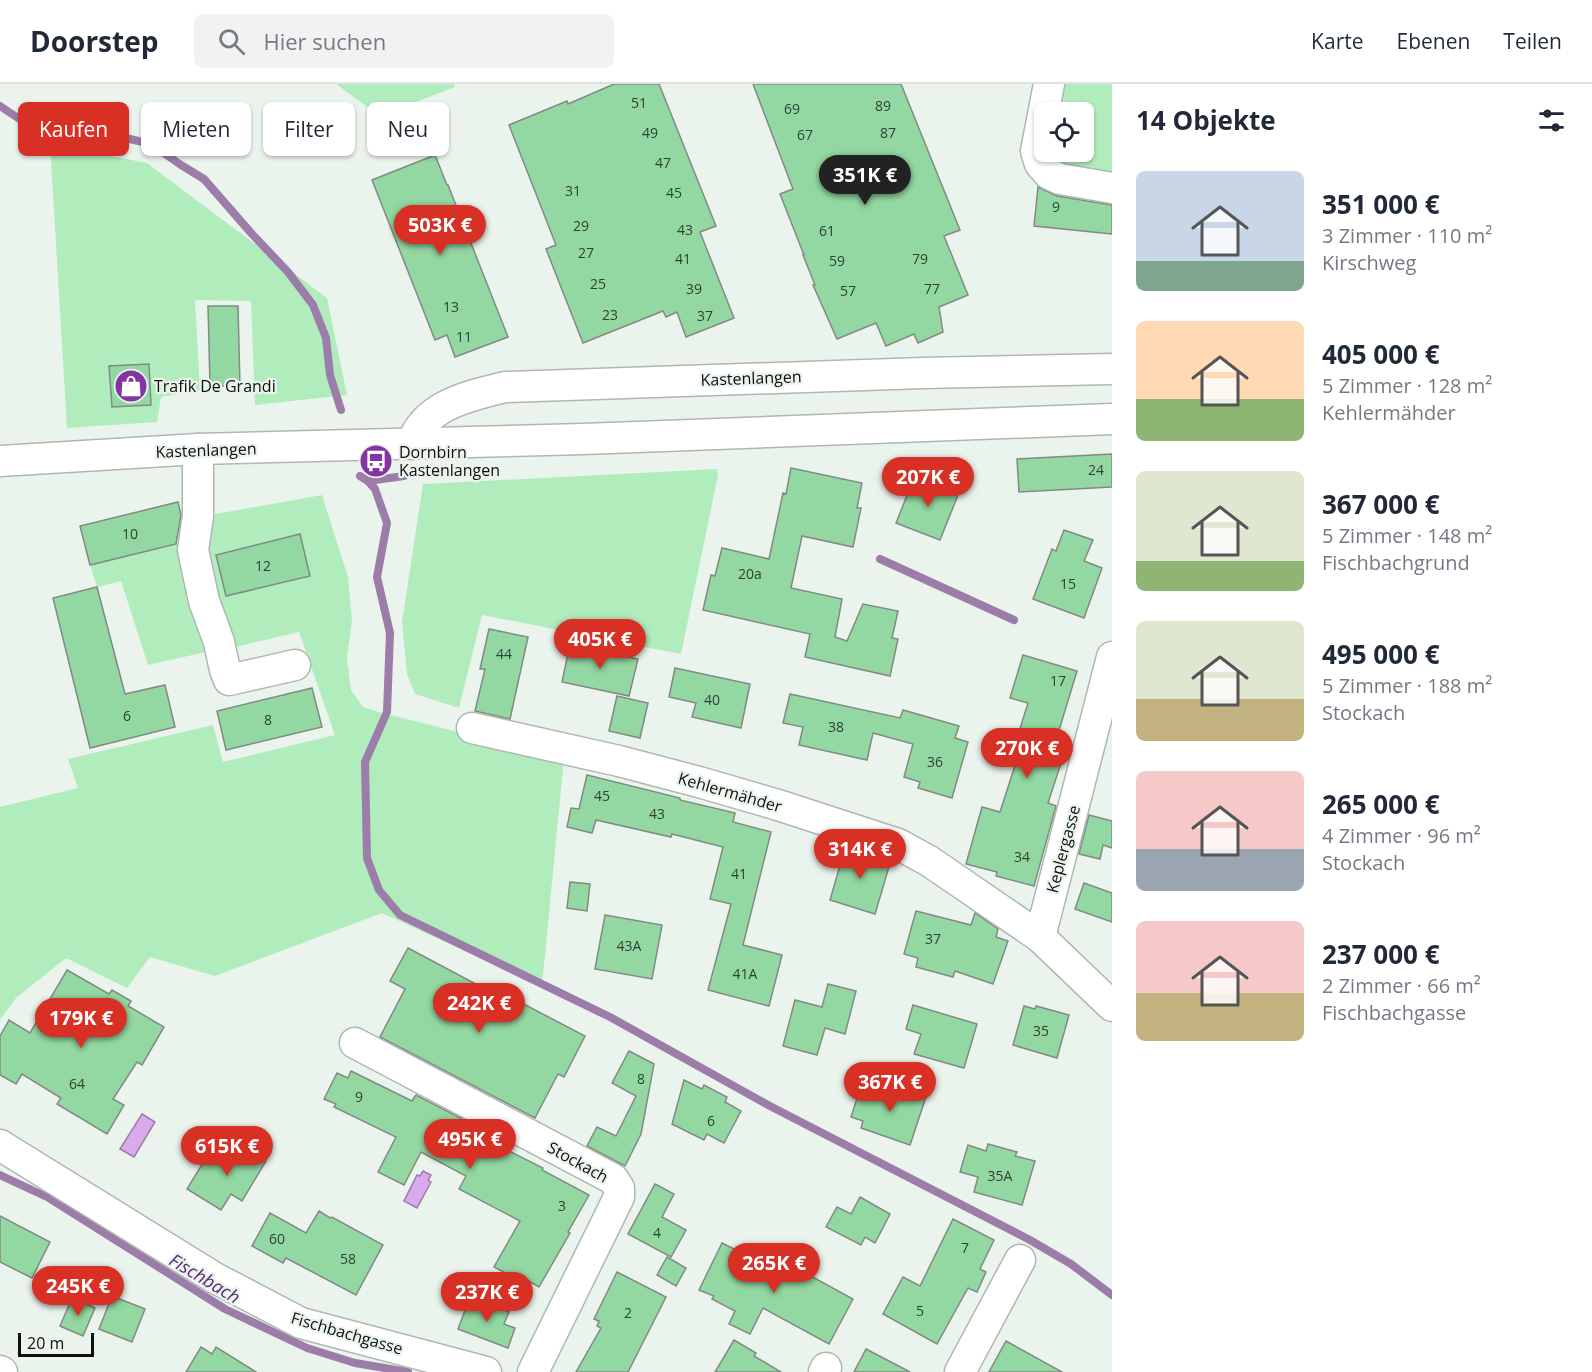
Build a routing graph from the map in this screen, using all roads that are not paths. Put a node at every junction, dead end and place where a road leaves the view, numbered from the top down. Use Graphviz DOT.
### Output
graph roads {
  1 [pos="1048,84"];
  2 [pos="1112,188"];
  3 [pos="1112,369"];
  4 [pos="1112,419"];
  5 [pos="412,444"];
  6 [pos="198,449"];
  7 [pos="0,461"];
  8 [pos="1112,657"];
  9 [pos="295,664"];
  10 [pos="472,728"];
  11 [pos="1040,937"];
  12 [pos="1112,1006"];
  13 [pos="355,1043"];
  14 [pos="0,1145"];
  15 [pos="1020,1260"];
  16 [pos="486,1372"];
  17 [pos="533,1372"];
  18 [pos="960,1372"];
  1 -- 2 [label="street"];
  3 -- 5 [label="street, Kastenlangen"];
  4 -- 5 [label="street, Kastenlangen"];
  5 -- 6 [label="street, Kastenlangen"];
  6 -- 7 [label="street, Kastenlangen"];
  6 -- 9 [label="street"];
  8 -- 11 [label="street, Keplergasse"];
  10 -- 11 [label="street, Kehlermähder"];
  11 -- 12 [label="street, Kehlermähder"];
  13 -- 17 [label="street, Stockach"];
  14 -- 16 [label="street, Fischbachgasse"];
  15 -- 18 [label="street"];
}
